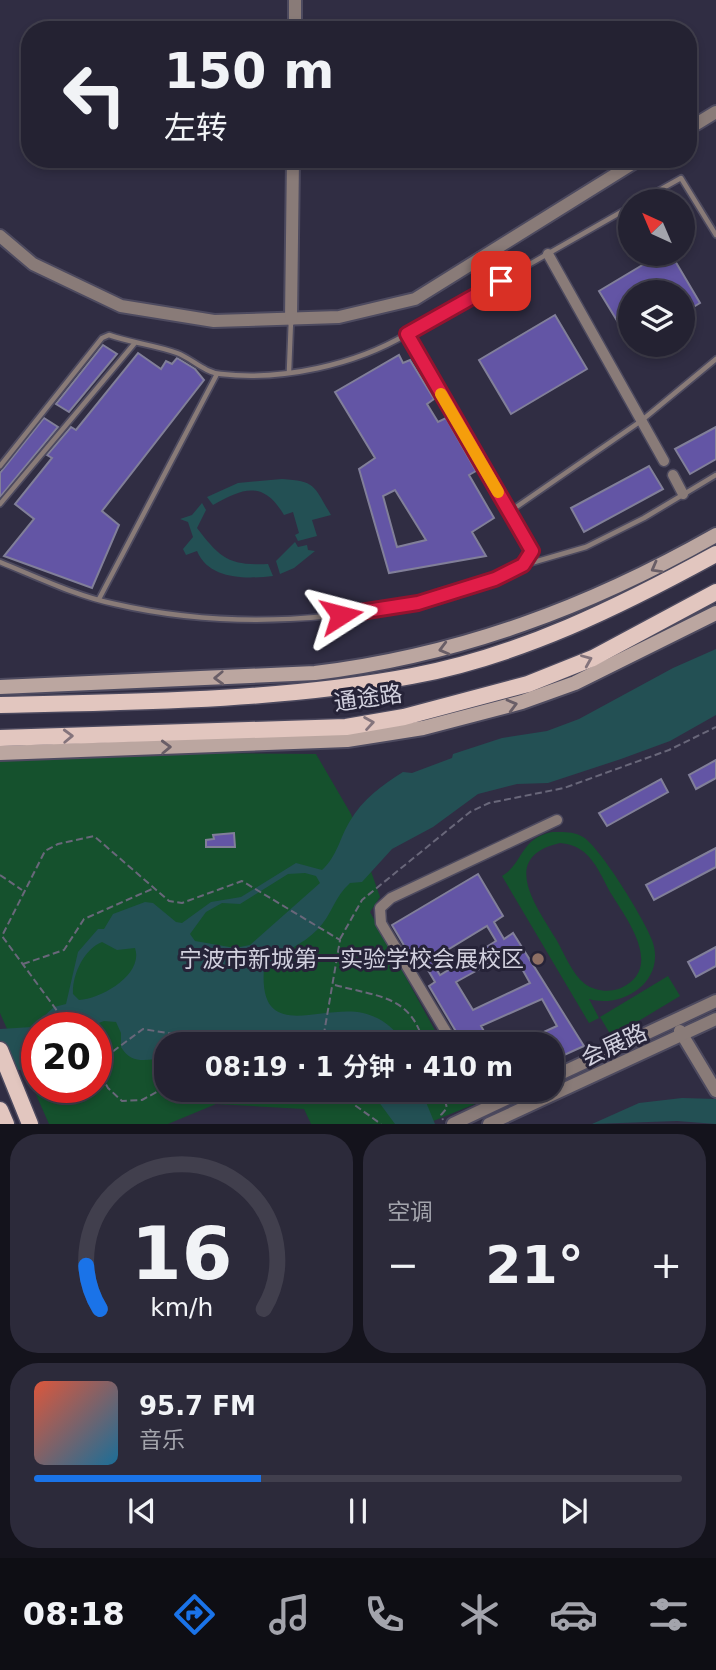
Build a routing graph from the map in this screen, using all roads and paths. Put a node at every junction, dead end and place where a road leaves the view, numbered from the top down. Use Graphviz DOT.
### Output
graph roads {
  1 [pos="295,0"];
  2 [pos="295,21"];
  3 [pos="716,111"];
  4 [pos="697,123"];
  5 [pos="293,168"];
  6 [pos="626,168"];
  7 [pos="661,189"];
  8 [pos="688,189"];
  9 [pos="695,201"];
  10 [pos="618,214"];
  11 [pos="716,235"];
  12 [pos="0,236"];
  13 [pos="548,254"];
  14 [pos="291,319"];
  15 [pos="407,334"];
  16 [pos="134,344"];
  17 [pos="716,359"];
  18 [pos="289,371"];
  19 [pos="217,374"];
  20 [pos="641,421"];
  21 [pos="664,461"];
  22 [pos="0,466"];
  23 [pos="673,475"];
  24 [pos="716,475"];
  25 [pos="683,494"];
  26 [pos="0,504"];
  27 [pos="509,512"];
  28 [pos="716,535"];
  29 [pos="716,554"];
  30 [pos="0,562"];
  31 [pos="519,567"];
  32 [pos="716,592"];
  33 [pos="99,599"];
  34 [pos="716,613"];
  35 [pos="0,687"];
  36 [pos="0,705"];
  37 [pos="716,727"];
  38 [pos="0,738"];
  39 [pos="0,753"];
  40 [pos="557,820"];
  41 [pos="0,874"];
  42 [pos="154,888"];
  43 [pos="24,891"];
  44 [pos="340,940"];
  45 [pos="22,965"];
  46 [pos="334,985"];
  47 [pos="716,1000"];
  48 [pos="57,1012"];
  49 [pos="716,1019"];
  50 [pos="675,1021"];
  51 [pos="164,1032"];
  52 [pos="325,1032"];
  53 [pos="421,1032"];
  54 [pos="445,1032"];
  55 [pos="683,1036"];
  56 [pos="0,1049"];
  57 [pos="112,1052"];
  58 [pos="564,1072"];
  59 [pos="715,1090"];
  60 [pos="112,1092"];
  61 [pos="154,1094"];
  62 [pos="352,1102"];
  63 [pos="447,1102"];
  64 [pos="488,1102"];
  65 [pos="499,1102"];
  66 [pos="490,1106"];
  67 [pos="0,1110"];
  68 [pos="505,1121"];
  69 [pos="6,1124"];
  70 [pos="30,1124"];
  71 [pos="381,1124"];
  72 [pos="445,1124"];
  73 [pos="453,1124"];
  74 [pos="489,1124"];
  1 -- 2 [label="street"];
  3 -- 4 [label="street"];
  5 -- 14 [label="street"];
  6 -- 14 [label="street"];
  7 -- 8 [label="lane"];
  9 -- 11 [label="lane"];
  10 -- 13 [label="lane"];
  12 -- 14 [label="street"];
  13 -- 15 [label="lane"];
  13 -- 20 [label="street"];
  14 -- 18 [label="lane"];
  15 -- 18 [label="lane"];
  15 -- 27 [label="lane"];
  16 -- 19 [label="lane"];
  16 -- 22 [label="lane"];
  16 -- 26 [label="lane"];
  17 -- 20 [label="lane"];
  18 -- 19 [label="lane"];
  19 -- 33 [label="lane"];
  20 -- 21 [label="street"];
  20 -- 27 [label="lane"];
  23 -- 25 [label="street"];
  24 -- 25 [label="lane"];
  25 -- 31 [label="lane"];
  27 -- 31 [label="lane"];
  28 -- 35 [label="main road, one-way"];
  29 -- 36 [label="main road, 通途路"];
  30 -- 33 [label="lane"];
  31 -- 33 [label="lane"];
  38 -- 32 [label="main road, 通途路, one-way"];
  39 -- 34 [label="main road, one-way"];
  37 -- 44 [label="path"];
  40 -- 54 [label="street"];
  41 -- 43 [label="path"];
  42 -- 43 [label="path"];
  42 -- 44 [label="path"];
  42 -- 45 [label="path"];
  43 -- 45 [label="path"];
  44 -- 46 [label="path"];
  45 -- 48 [label="path"];
  46 -- 52 [label="path"];
  46 -- 53 [label="path"];
  47 -- 50 [label="street, 会展路"];
  49 -- 55 [label="street, 会展路"];
  50 -- 55 [label="street"];
  50 -- 58 [label="street, 会展路"];
  51 -- 57 [label="path"];
  55 -- 59 [label="street"];
  55 -- 68 [label="street, 会展路"];
  56 -- 70 [label="main road"];
  60 -- 61 [label="path"];
  62 -- 71 [label="path"];
  63 -- 72 [label="path"];
  64 -- 66 [label="street"];
  65 -- 66 [label="street"];
  66 -- 73 [label="street"];
  67 -- 69 [label="main road"];
  68 -- 74 [label="street, 会展路"];
}
